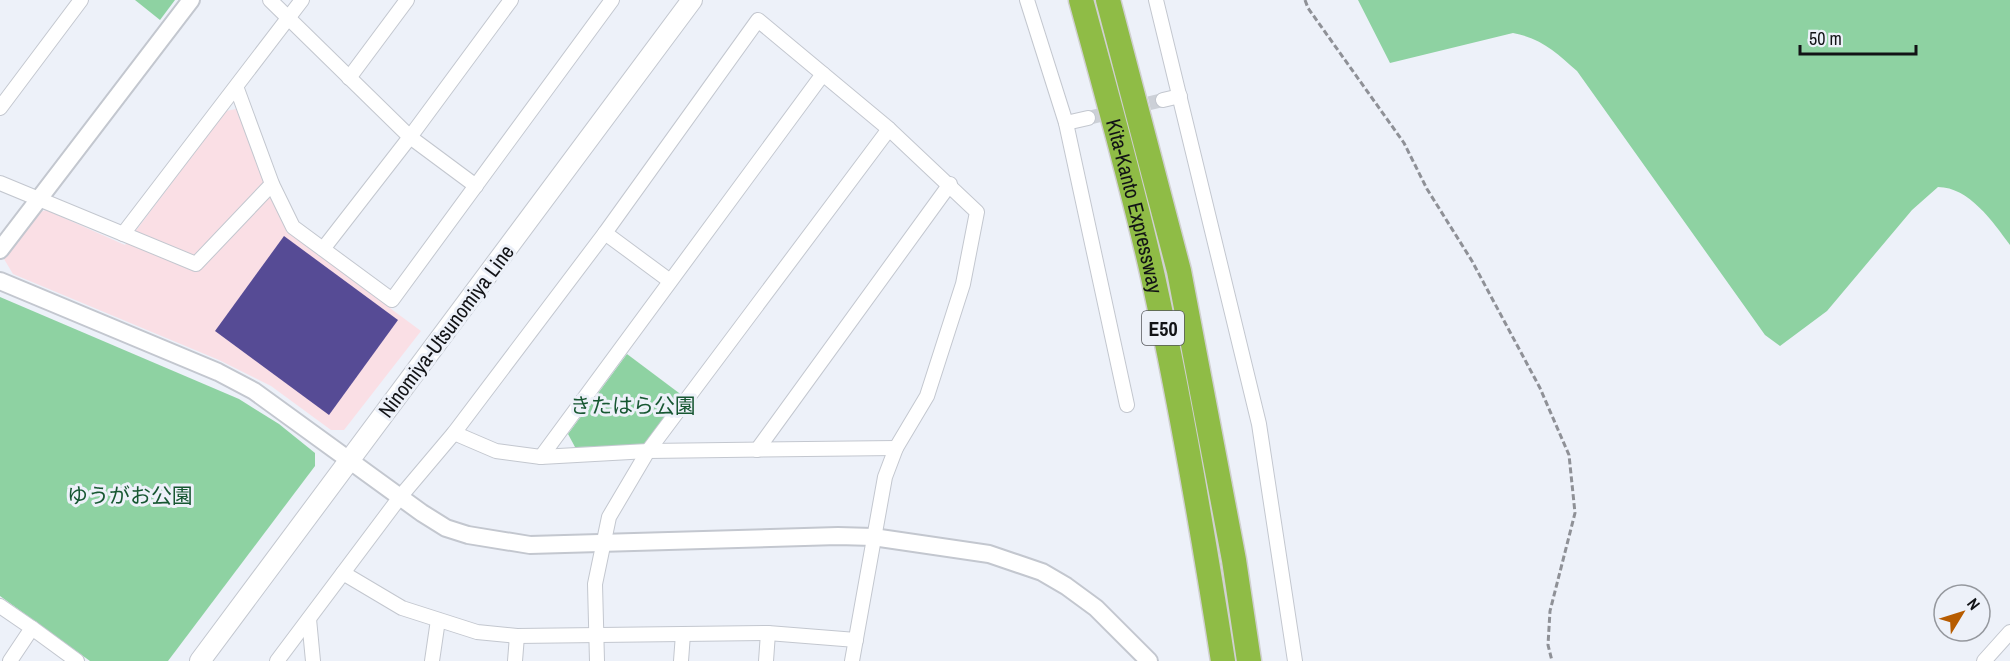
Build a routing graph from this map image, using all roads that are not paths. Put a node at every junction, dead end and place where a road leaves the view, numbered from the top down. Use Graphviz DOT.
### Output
graph roads {
  1 [pos="81,0"];
  2 [pos="191,0"];
  3 [pos="270,0"];
  4 [pos="302,0"];
  5 [pos="407,0"];
  6 [pos="511,0"];
  7 [pos="594,0"];
  8 [pos="692,0"];
  9 [pos="1027,0"];
  10 [pos="1081,0"];
  11 [pos="1108,0"];
  12 [pos="1156,0"];
  13 [pos="609,5"];
  14 [pos="288,19"];
  15 [pos="823,74"];
  16 [pos="349,78"];
  17 [pos="237,89"];
  18 [pos="1180,96"];
  19 [pos="2,100"];
  20 [pos="1163,100"];
  21 [pos="1089,118"];
  22 [pos="1066,123"];
  23 [pos="889,129"];
  24 [pos="410,137"];
  25 [pos="0,183"];
  26 [pos="272,184"];
  27 [pos="950,184"];
  28 [pos="476,186"];
  29 [pos="39,200"];
  30 [pos="605,233"];
  31 [pos="123,234"];
  32 [pos="323,249"];
  33 [pos="0,250"];
  34 [pos="670,281"];
  35 [pos="0,282"];
  36 [pos="1127,405"];
  37 [pos="454,433"];
  38 [pos="896,448"];
  39 [pos="757,450"];
  40 [pos="648,451"];
  41 [pos="541,457"];
  42 [pos="350,461"];
  43 [pos="400,497"];
  44 [pos="873,537"];
  45 [pos="603,543"];
  46 [pos="343,573"];
  47 [pos="0,606"];
  48 [pos="309,619"];
  49 [pos="438,620"];
  50 [pos="32,628"];
  51 [pos="2010,632"];
  52 [pos="768,633"];
  53 [pos="597,634"];
  54 [pos="683,634"];
  55 [pos="517,636"];
  56 [pos="856,640"];
  57 [pos="10,661"];
  58 [pos="77,661"];
  59 [pos="200,661"];
  60 [pos="277,661"];
  61 [pos="313,661"];
  62 [pos="432,661"];
  63 [pos="515,661"];
  64 [pos="597,661"];
  65 [pos="681,661"];
  66 [pos="766,661"];
  67 [pos="852,661"];
  68 [pos="1149,661"];
  69 [pos="1223,661"];
  70 [pos="1249,661"];
  71 [pos="1295,661"];
  72 [pos="1983,661"];
  1 -- 19 [label="street"];
  2 -- 29 [label="street"];
  3 -- 14 [label="street"];
  4 -- 14 [label="street"];
  5 -- 16 [label="street"];
  6 -- 24 [label="street"];
  7 -- 13 [label="street"];
  8 -- 42 [label="main road, Ninomiya-Utsunomiya Line"];
  9 -- 22 [label="street"];
  10 -- 69 [label="highway, Kita-Kanto Expressway / E50"];
  11 -- 70 [label="highway, Kita-Kanto Expressway / E50"];
  12 -- 18 [label="street"];
  13 -- 28 [label="street"];
  14 -- 16 [label="street"];
  14 -- 17 [label="street"];
  15 -- 23 [label="street"];
  15 -- 30 [label="street"];
  15 -- 34 [label="street"];
  16 -- 24 [label="street"];
  17 -- 26 [label="street"];
  17 -- 31 [label="street"];
  18 -- 20 [label="street"];
  18 -- 71 [label="street"];
  21 -- 22 [label="street"];
  22 -- 36 [label="street"];
  23 -- 27 [label="street"];
  23 -- 40 [label="street"];
  24 -- 28 [label="street"];
  24 -- 32 [label="street"];
  25 -- 29 [label="street"];
  26 -- 31 [label="street"];
  26 -- 32 [label="street"];
  27 -- 38 [label="street"];
  27 -- 39 [label="street"];
  28 -- 32 [label="street"];
  29 -- 31 [label="street"];
  29 -- 33 [label="street"];
  30 -- 34 [label="street"];
  30 -- 37 [label="street"];
  34 -- 41 [label="street"];
  35 -- 42 [label="street"];
  37 -- 41 [label="street"];
  37 -- 43 [label="street"];
  38 -- 39 [label="street"];
  38 -- 44 [label="street"];
  39 -- 40 [label="street"];
  40 -- 41 [label="street"];
  40 -- 45 [label="street"];
  42 -- 43 [label="street"];
  42 -- 59 [label="main road, Ninomiya-Utsunomiya Line"];
  43 -- 45 [label="street"];
  43 -- 46 [label="street"];
  44 -- 45 [label="street"];
  44 -- 56 [label="street"];
  44 -- 68 [label="street"];
  45 -- 53 [label="street"];
  46 -- 48 [label="street"];
  46 -- 49 [label="street"];
  47 -- 50 [label="street"];
  48 -- 60 [label="street"];
  48 -- 61 [label="street"];
  49 -- 55 [label="street"];
  49 -- 62 [label="street"];
  50 -- 57 [label="street"];
  50 -- 58 [label="street"];
  51 -- 72 [label="street"];
  52 -- 54 [label="street"];
  52 -- 56 [label="street"];
  52 -- 66 [label="street"];
  53 -- 54 [label="street"];
  53 -- 55 [label="street"];
  53 -- 64 [label="street"];
  54 -- 65 [label="street"];
  55 -- 63 [label="street"];
  56 -- 67 [label="street"];
}
